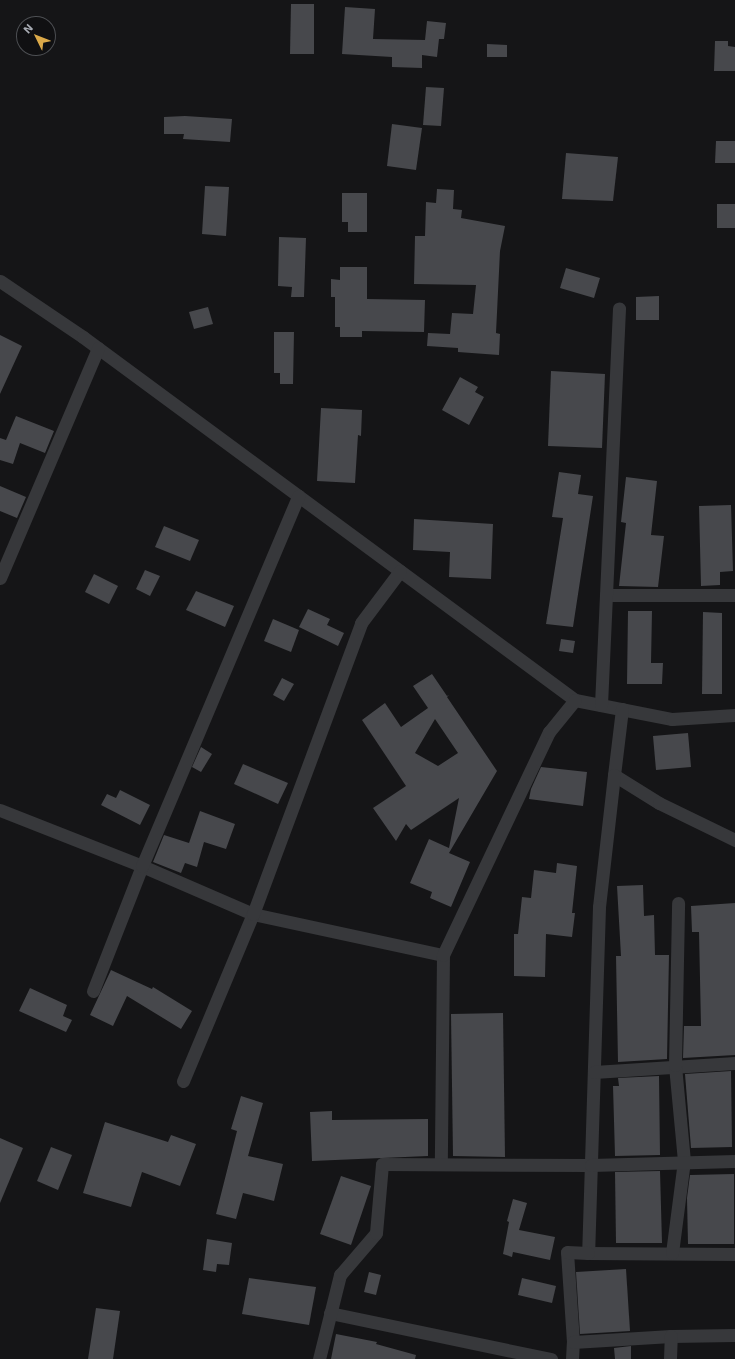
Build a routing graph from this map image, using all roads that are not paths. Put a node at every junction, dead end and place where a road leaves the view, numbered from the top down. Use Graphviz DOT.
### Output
graph roads {
  1 [pos="1,285"];
  2 [pos="619,308"];
  3 [pos="98,348"];
  4 [pos="298,496"];
  5 [pos="400,571"];
  6 [pos="0,578"];
  7 [pos="606,594"];
  8 [pos="735,595"];
  9 [pos="576,700"];
  10 [pos="602,705"];
  11 [pos="622,709"];
  12 [pos="735,715"];
  13 [pos="614,775"];
  14 [pos="0,810"];
  15 [pos="735,840"];
  16 [pos="142,866"];
  17 [pos="678,903"];
  18 [pos="253,914"];
  19 [pos="443,955"];
  20 [pos="93,991"];
  21 [pos="735,1063"];
  22 [pos="675,1065"];
  23 [pos="594,1072"];
  24 [pos="183,1081"];
  25 [pos="684,1160"];
  26 [pos="735,1161"];
  27 [pos="441,1163"];
  28 [pos="591,1165"];
  29 [pos="588,1253"];
  30 [pos="672,1253"];
  31 [pos="735,1254"];
  32 [pos="330,1313"];
  33 [pos="735,1335"];
  34 [pos="671,1336"];
  35 [pos="573,1342"];
  36 [pos="319,1359"];
  37 [pos="551,1359"];
  38 [pos="572,1359"];
  39 [pos="670,1359"];
  1 -- 3 [label="street"];
  2 -- 7 [label="street"];
  3 -- 4 [label="street"];
  3 -- 6 [label="street"];
  4 -- 5 [label="street"];
  4 -- 16 [label="street"];
  5 -- 9 [label="street"];
  5 -- 18 [label="street"];
  7 -- 8 [label="street"];
  7 -- 10 [label="street"];
  9 -- 10 [label="street"];
  9 -- 19 [label="street"];
  10 -- 11 [label="street"];
  11 -- 12 [label="street"];
  11 -- 13 [label="street"];
  13 -- 15 [label="street"];
  13 -- 23 [label="street"];
  14 -- 16 [label="street"];
  16 -- 18 [label="street"];
  16 -- 20 [label="street"];
  17 -- 22 [label="street"];
  18 -- 19 [label="street"];
  18 -- 24 [label="street"];
  19 -- 27 [label="street"];
  21 -- 22 [label="street"];
  22 -- 23 [label="street"];
  22 -- 25 [label="street"];
  23 -- 28 [label="street"];
  25 -- 26 [label="street"];
  25 -- 28 [label="street"];
  25 -- 30 [label="street"];
  27 -- 28 [label="street"];
  27 -- 32 [label="street"];
  28 -- 29 [label="street"];
  29 -- 30 [label="street"];
  29 -- 35 [label="street"];
  30 -- 31 [label="street"];
  32 -- 36 [label="street"];
  32 -- 37 [label="street"];
  33 -- 34 [label="street"];
  34 -- 35 [label="street"];
  34 -- 39 [label="street"];
  35 -- 38 [label="street"];
}
